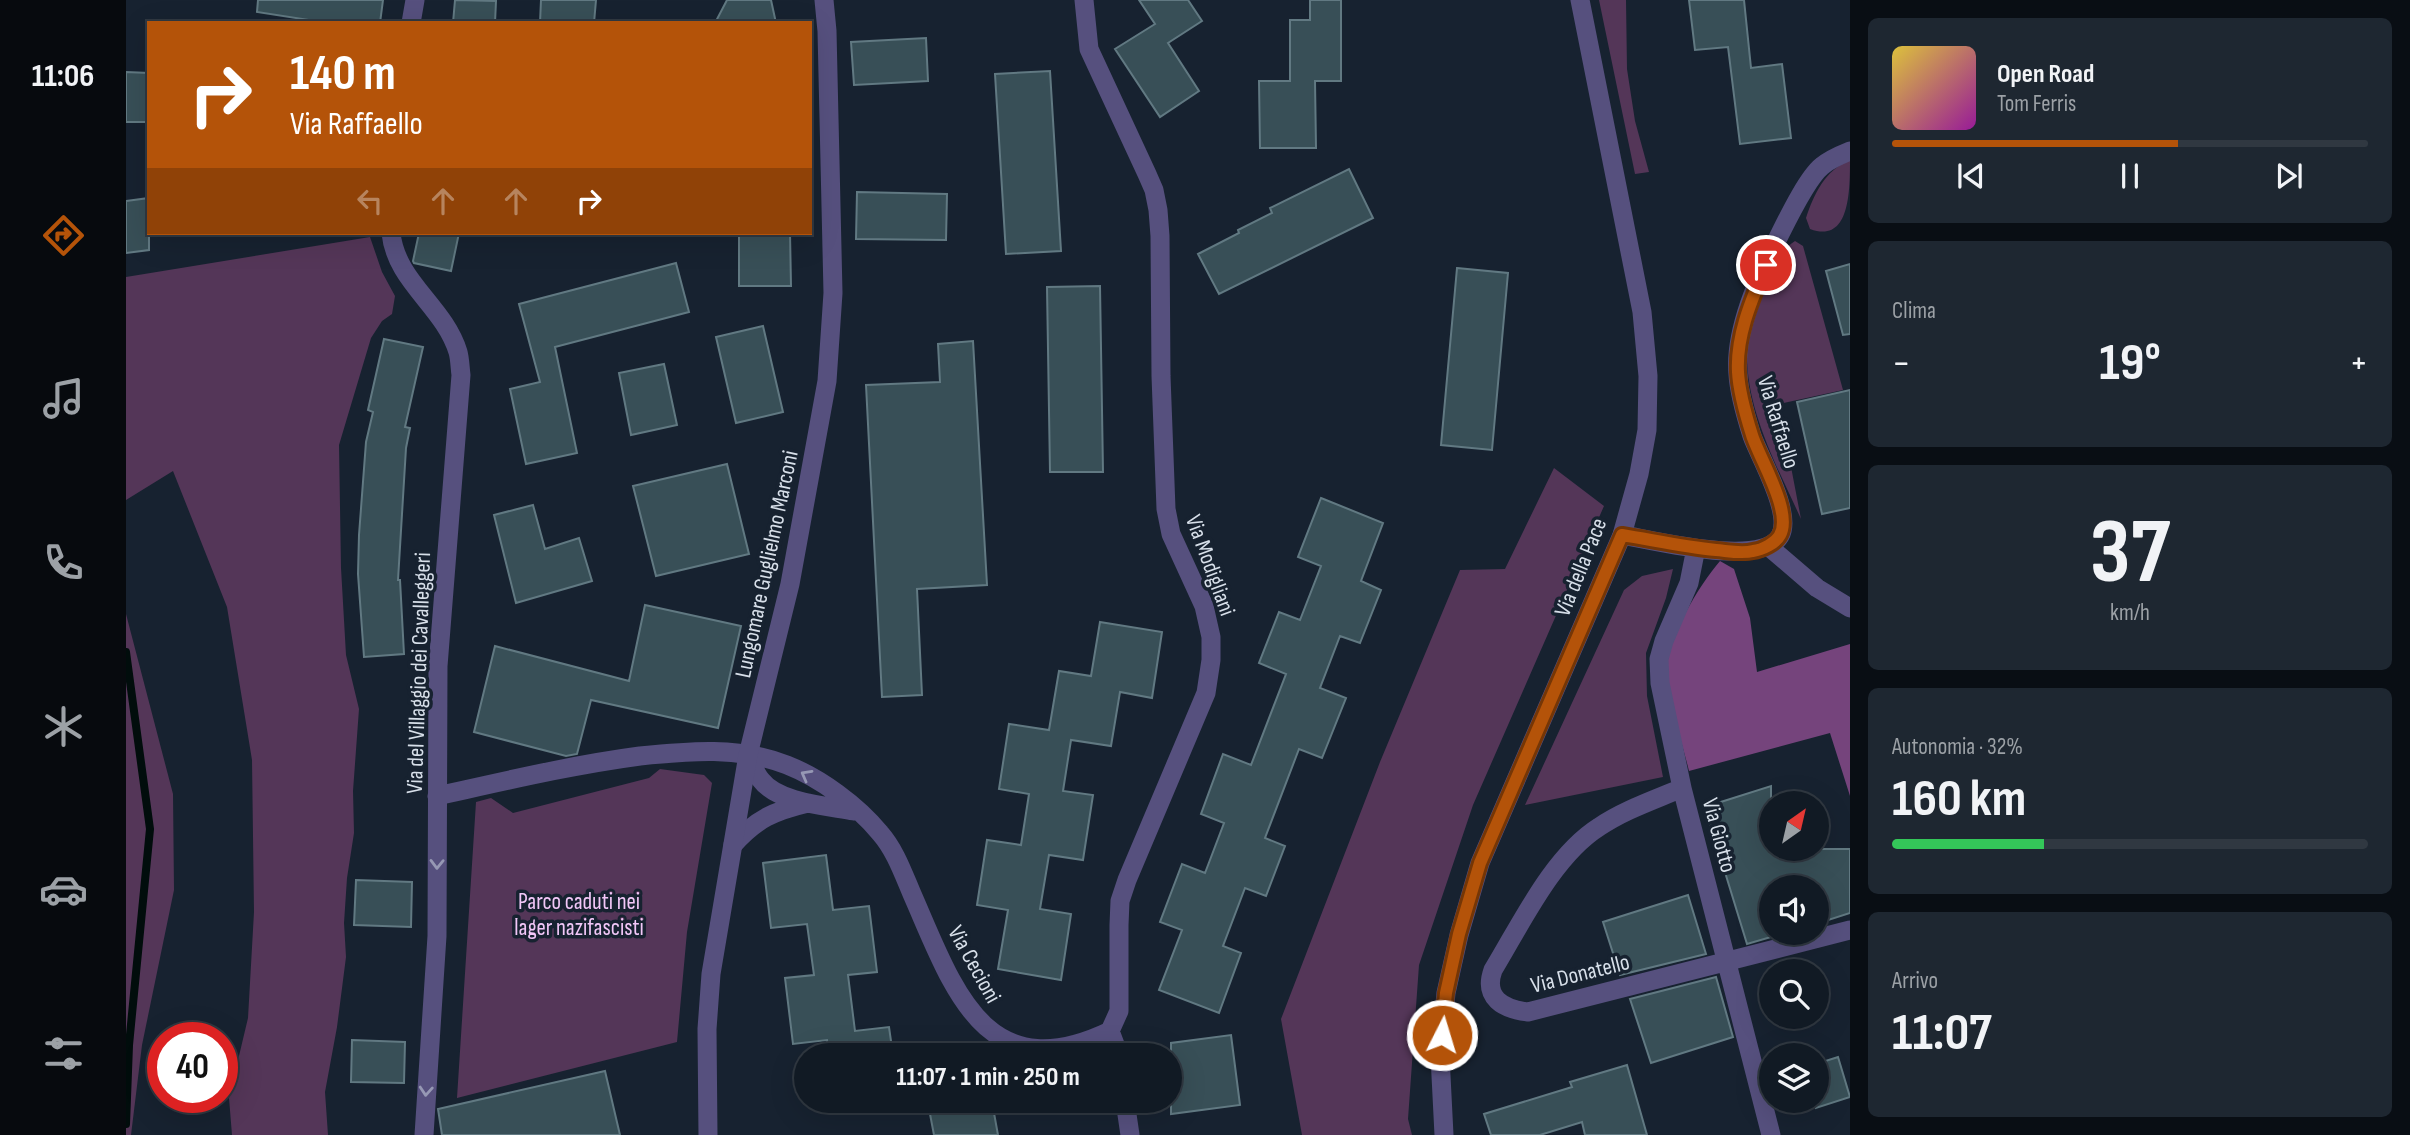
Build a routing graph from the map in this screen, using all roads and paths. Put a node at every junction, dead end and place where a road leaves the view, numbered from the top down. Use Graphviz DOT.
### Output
graph roads {
  1 [pos="415,0"];
  2 [pos="824,0"];
  3 [pos="1084,0"];
  4 [pos="1580,0"];
  5 [pos="411,21"];
  6 [pos="1850,151"];
  7 [pos="391,235"];
  8 [pos="1622,535"];
  9 [pos="1768,546"];
  10 [pos="1696,548"];
  11 [pos="1850,608"];
  12 [pos="748,755"];
  13 [pos="1682,788"];
  14 [pos="437,796"];
  15 [pos="808,803"];
  16 [pos="856,811"];
  17 [pos="733,845"];
  18 [pos="1850,930"];
  19 [pos="1727,960"];
  20 [pos="1110,1031"];
  21 [pos="1114,1043"];
  22 [pos="1127,1113"];
  23 [pos="424,1135"];
  24 [pos="708,1135"];
  25 [pos="1130,1135"];
  26 [pos="1444,1135"];
  27 [pos="1771,1135"];
  1 -- 5 [label="street"];
  2 -- 12 [label="street, Lungomare Guglielmo Marconi"];
  3 -- 20 [label="street, Via Modigliani"];
  4 -- 8 [label="street, Via della Pace"];
  6 -- 9 [label="street, Via Raffaello"];
  7 -- 14 [label="street, Via del Villaggio dei Cavalleggeri"];
  8 -- 10 [label="street"];
  8 -- 26 [label="street, Via della Pace"];
  9 -- 10 [label="street"];
  9 -- 11 [label="street"];
  10 -- 13 [label="street, Via Giotto"];
  12 -- 14 [label="street, Via Cecioni"];
  12 -- 15 [label="street"];
  16 -- 12 [label="street, Via Cecioni, one-way"];
  12 -- 17 [label="street, Lungomare Guglielmo Marconi"];
  13 -- 19 [label="street, Via Giotto"];
  13 -- 19 [label="street, Via Donatello"];
  14 -- 23 [label="street, Via del Villaggio dei Cavalleggeri, one-way"];
  15 -- 16 [label="street"];
  15 -- 17 [label="street"];
  16 -- 20 [label="street, Via Cecioni"];
  17 -- 24 [label="street, Lungomare Guglielmo Marconi"];
  18 -- 19 [label="street, Via Donatello"];
  19 -- 27 [label="street, Via Giotto"];
  20 -- 21 [label="street"];
  22 -- 25 [label="street"];
}
